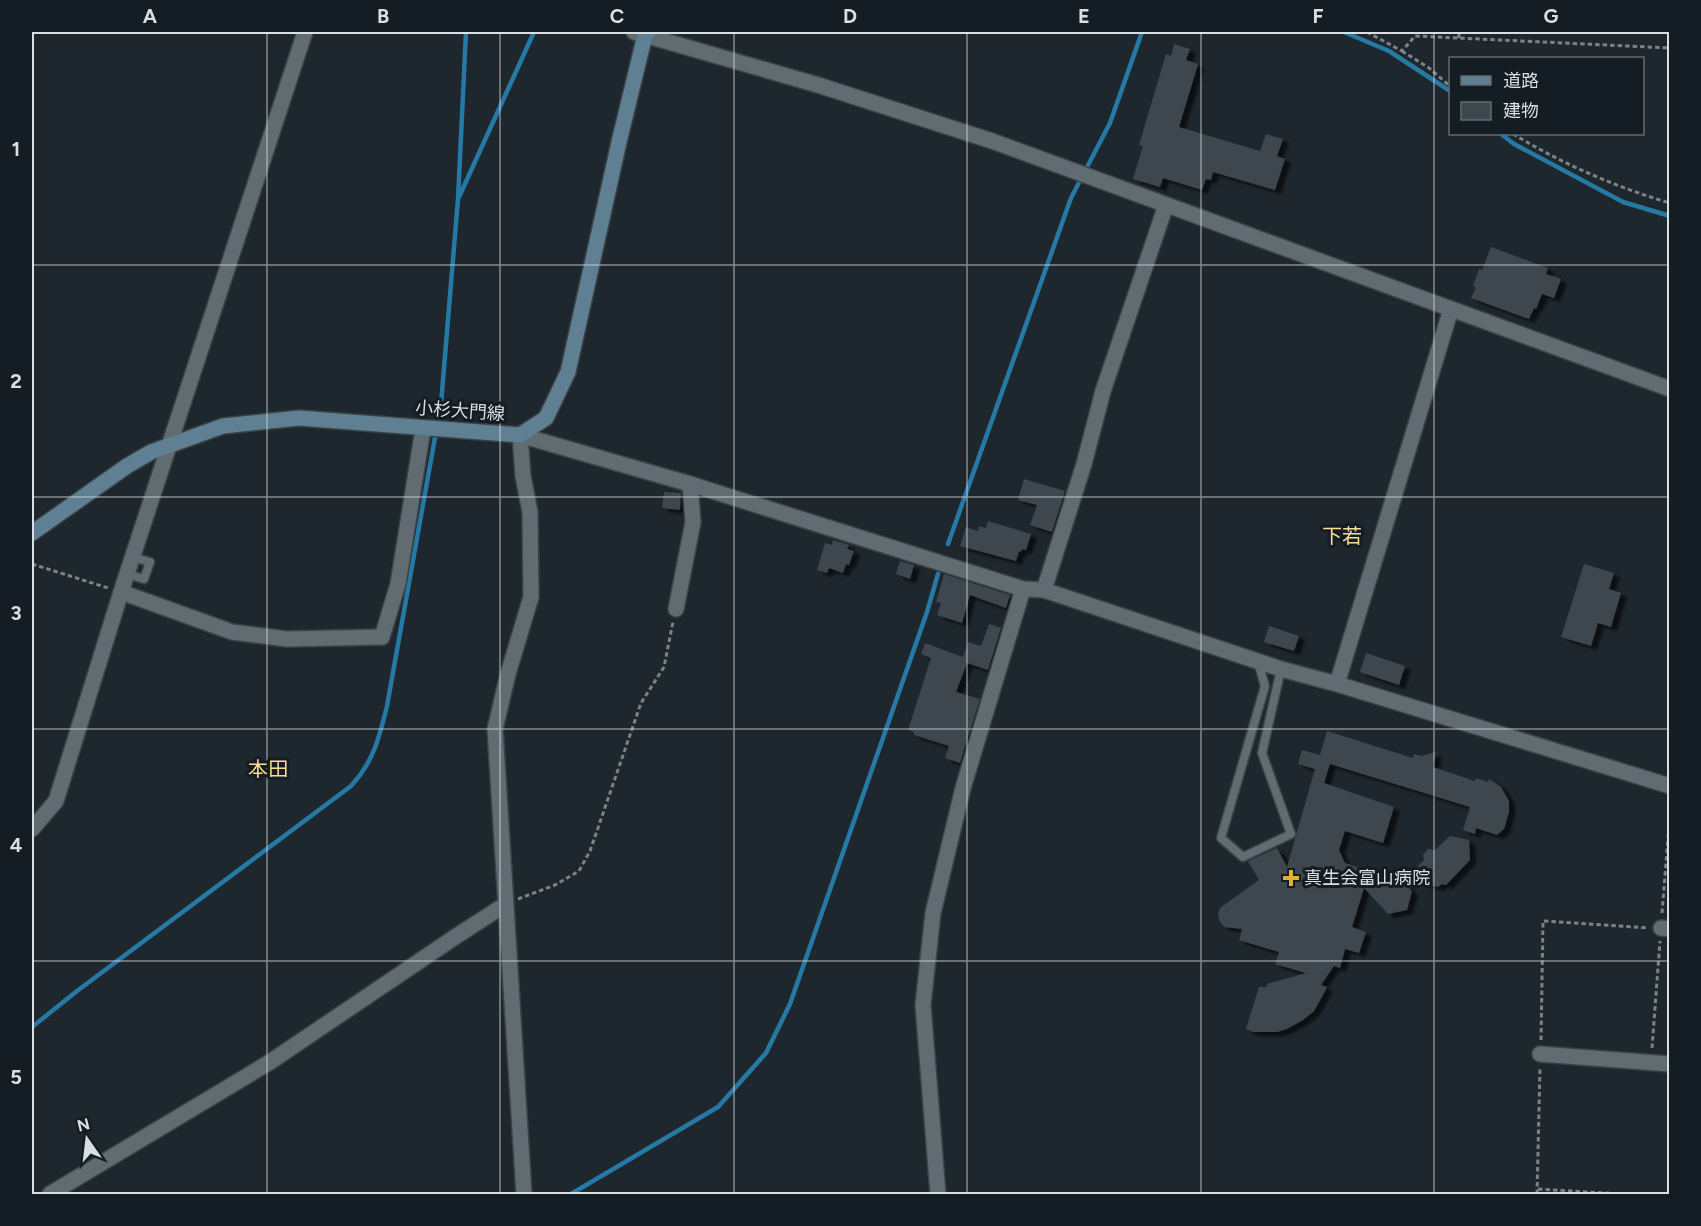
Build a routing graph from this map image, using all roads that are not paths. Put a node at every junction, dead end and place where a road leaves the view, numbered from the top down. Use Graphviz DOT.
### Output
graph roads {
  1 [pos="305,32"];
  2 [pos="642,33"];
  3 [pos="1166,205"];
  4 [pos="1451,309"];
  5 [pos="1670,389"];
  6 [pos="423,429"];
  7 [pos="520,435"];
  8 [pos="169,444"];
  9 [pos="690,484"];
  10 [pos="32,533"];
  11 [pos="1023,589"];
  12 [pos="1044,590"];
  13 [pos="121,592"];
  14 [pos="676,609"];
  15 [pos="1262,663"];
  16 [pos="1281,669"];
  17 [pos="1337,684"];
  18 [pos="1670,786"];
  19 [pos="32,829"];
  20 [pos="506,904"];
  21 [pos="1540,1054"];
  22 [pos="1670,1064"];
  23 [pos="50,1194"];
  24 [pos="524,1194"];
  25 [pos="938,1194"];
  1 -- 8 [label="street"];
  2 -- 3 [label="street"];
  2 -- 7 [label="main road, 小杉大門線"];
  3 -- 4 [label="street"];
  3 -- 12 [label="street"];
  4 -- 5 [label="street"];
  4 -- 17 [label="street"];
  6 -- 7 [label="main road, 小杉大門線"];
  6 -- 8 [label="main road, 小杉大門線"];
  6 -- 13 [label="street"];
  7 -- 9 [label="street"];
  7 -- 20 [label="street"];
  8 -- 10 [label="main road, 小杉大門線"];
  8 -- 13 [label="street"];
  9 -- 11 [label="street"];
  9 -- 14 [label="street"];
  11 -- 12 [label="street"];
  11 -- 25 [label="street"];
  12 -- 15 [label="street"];
  13 -- 19 [label="street"];
  15 -- 16 [label="street"];
  15 -- 16 [label="lane"];
  16 -- 17 [label="street"];
  17 -- 18 [label="street"];
  20 -- 23 [label="street"];
  20 -- 24 [label="street"];
  21 -- 22 [label="street"];
}
